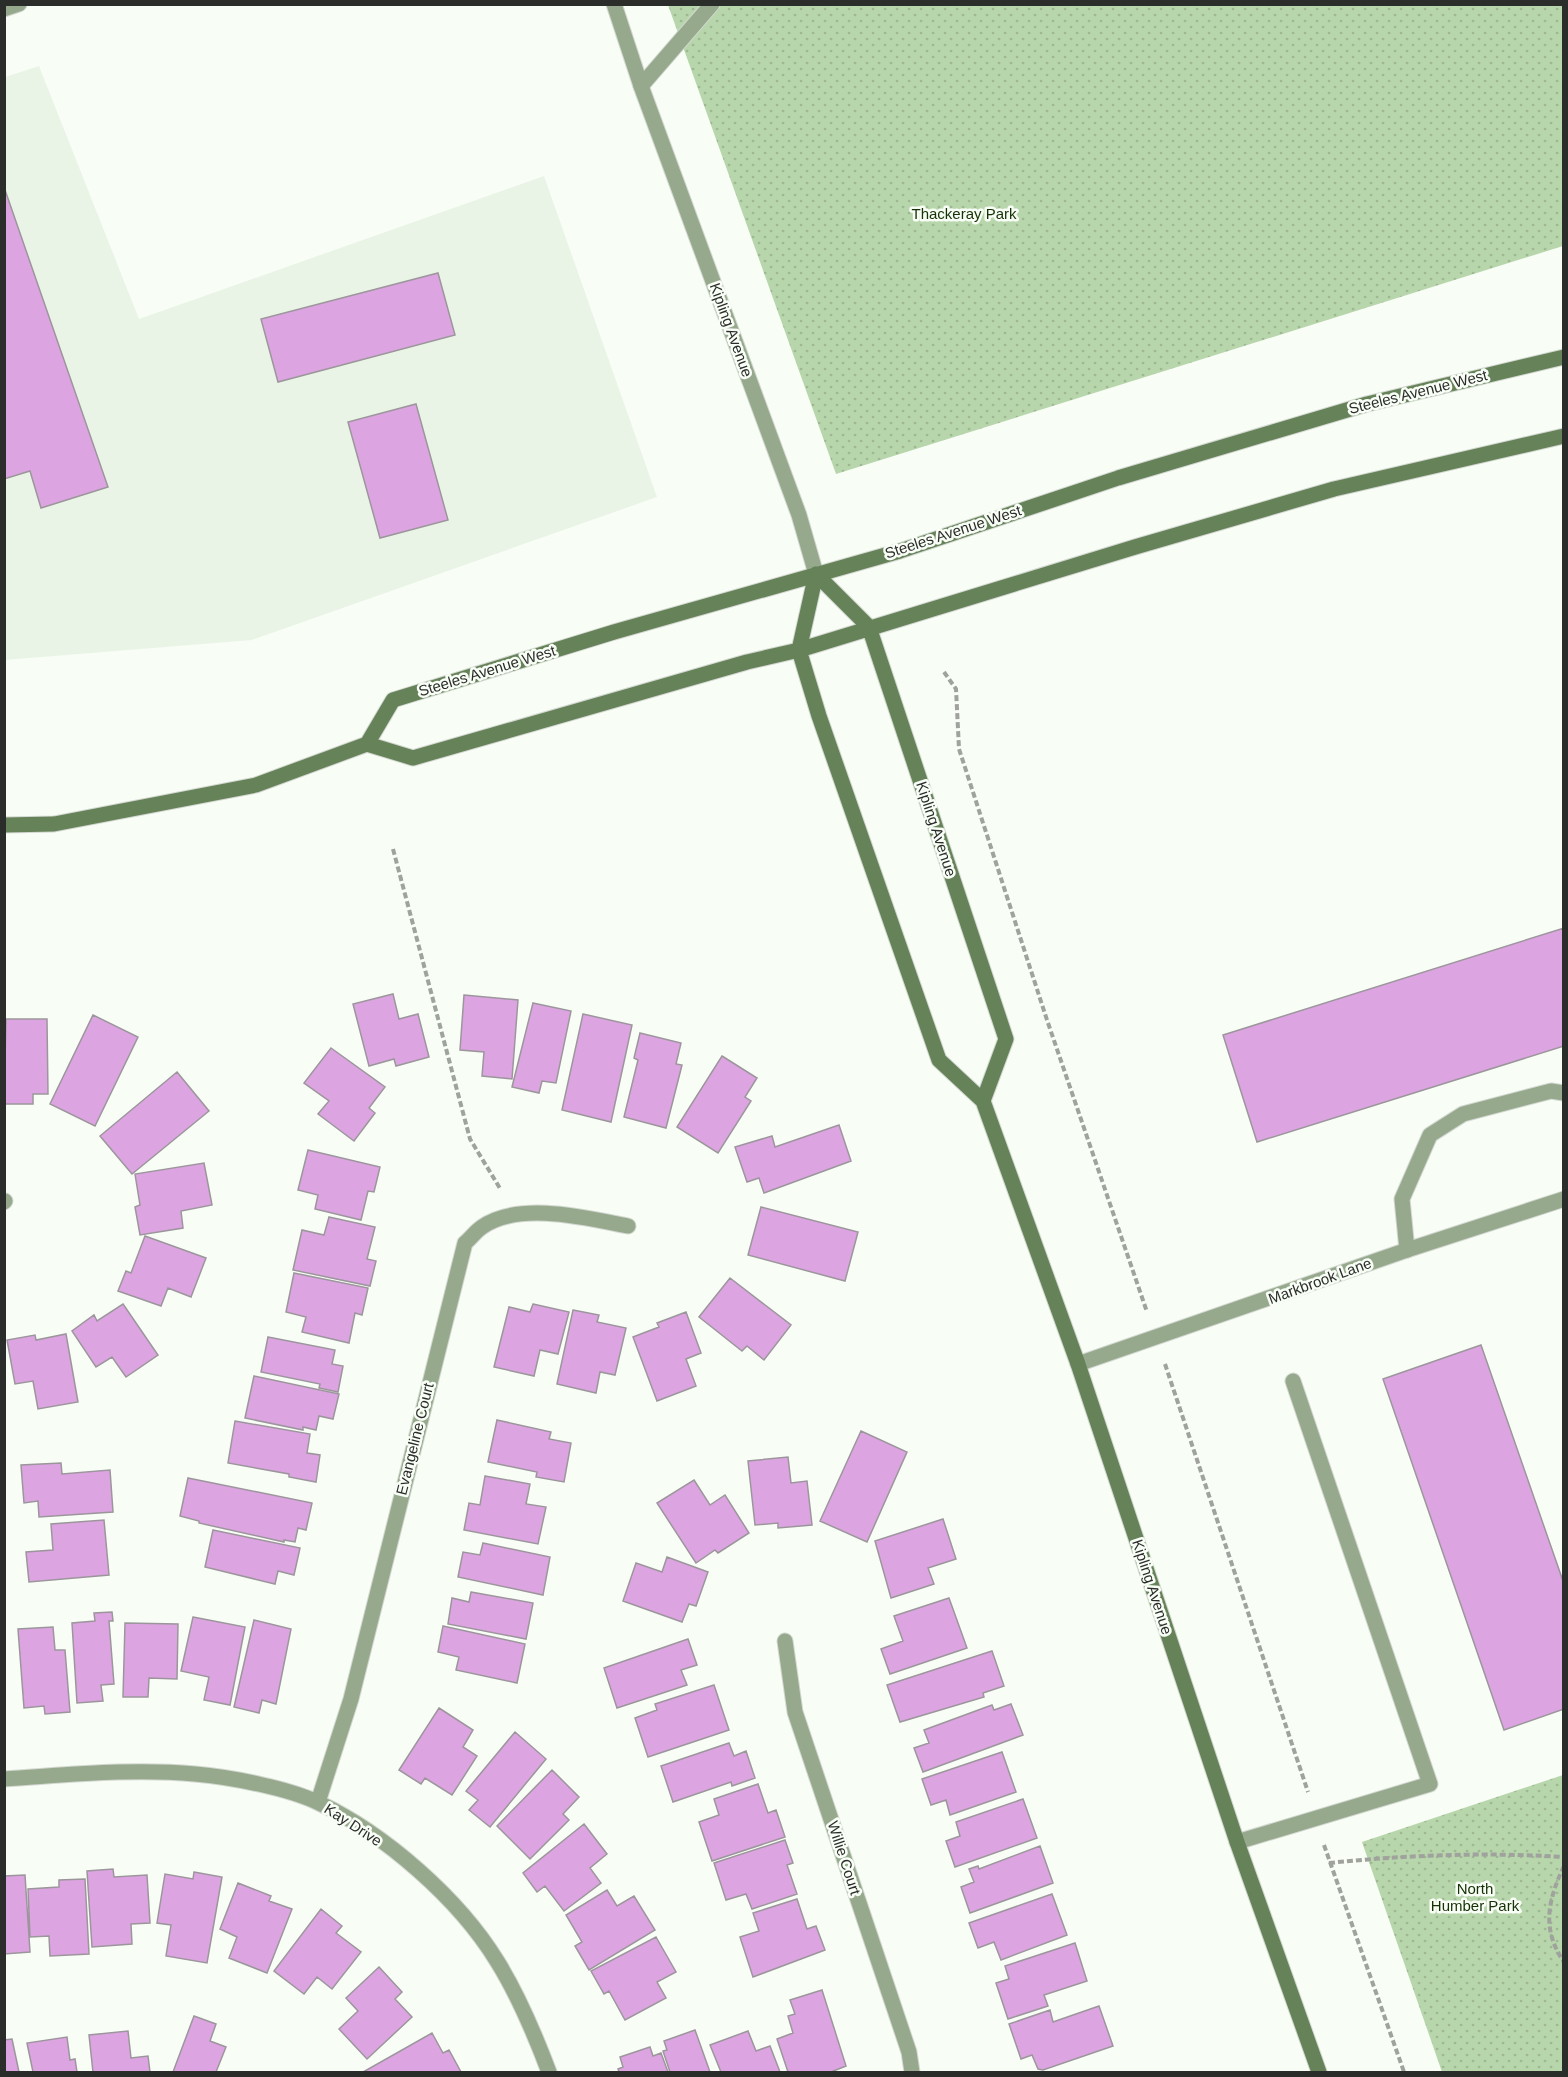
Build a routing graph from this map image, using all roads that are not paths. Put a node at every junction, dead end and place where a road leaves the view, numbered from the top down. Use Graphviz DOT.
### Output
graph roads {
  1 [pos="19,4"];
  2 [pos="614,4"];
  3 [pos="712,4"];
  4 [pos="4,9"];
  5 [pos="641,86"];
  6 [pos="1563,357"];
  7 [pos="1563,436"];
  8 [pos="816,574"];
  9 [pos="869,627"];
  10 [pos="799,650"];
  11 [pos="367,744"];
  12 [pos="4,825"];
  13 [pos="1563,1093"];
  14 [pos="983,1101"];
  15 [pos="1563,1200"];
  16 [pos="628,1226"];
  17 [pos="1407,1250"];
  18 [pos="1078,1364"];
  19 [pos="1293,1381"];
  20 [pos="785,1641"];
  21 [pos="4,1779"];
  22 [pos="318,1802"];
  23 [pos="1238,1842"];
  24 [pos="549,2073"];
  25 [pos="912,2073"];
  26 [pos="1319,2073"];
  1 -- 4 [label="street"];
  2 -- 5 [label="street, Kipling Avenue"];
  3 -- 5 [label="street"];
  5 -- 8 [label="street, Kipling Avenue"];
  6 -- 8 [label="main road, Steeles Avenue West"];
  7 -- 9 [label="main road"];
  8 -- 9 [label="main road, Kipling Avenue"];
  8 -- 10 [label="main road, Kipling Avenue"];
  8 -- 11 [label="main road, Steeles Avenue West"];
  9 -- 10 [label="main road"];
  9 -- 14 [label="main road, Kipling Avenue"];
  10 -- 11 [label="main road"];
  10 -- 14 [label="main road, Kipling Avenue"];
  11 -- 12 [label="main road"];
  13 -- 17 [label="street"];
  14 -- 18 [label="main road, Kipling Avenue"];
  15 -- 17 [label="street, Markbrook Lane"];
  16 -- 22 [label="street, Evangeline Court"];
  17 -- 18 [label="street, Markbrook Lane"];
  18 -- 23 [label="main road, Kipling Avenue"];
  19 -- 23 [label="street"];
  20 -- 25 [label="street, Willie Court"];
  21 -- 22 [label="street, Kay Drive"];
  22 -- 24 [label="street, Kay Drive"];
  23 -- 26 [label="main road, Kipling Avenue"];
}
